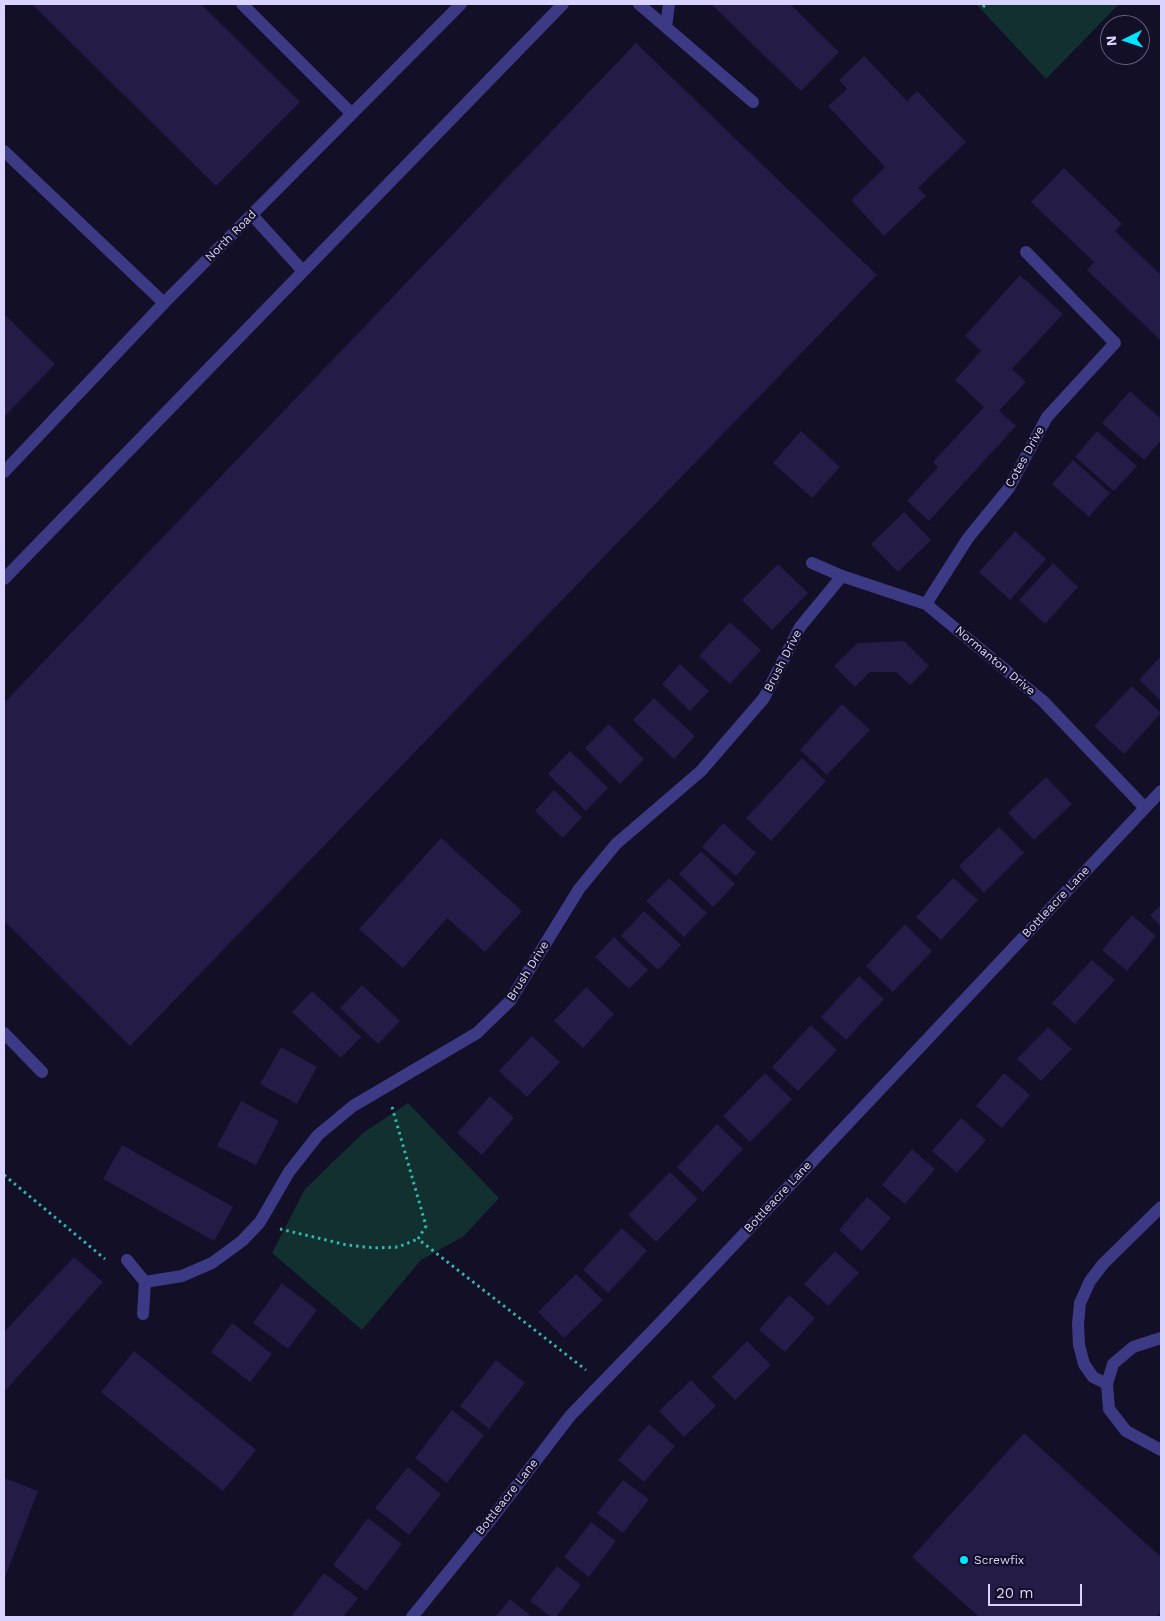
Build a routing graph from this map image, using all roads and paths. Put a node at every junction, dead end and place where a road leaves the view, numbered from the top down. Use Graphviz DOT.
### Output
graph roads {
  1 [pos="242,4"];
  2 [pos="461,4"];
  3 [pos="563,4"];
  4 [pos="639,4"];
  5 [pos="669,4"];
  6 [pos="666,27"];
  7 [pos="753,102"];
  8 [pos="352,114"];
  9 [pos="4,151"];
  10 [pos="252,215"];
  11 [pos="1026,252"];
  12 [pos="302,270"];
  13 [pos="164,303"];
  14 [pos="4,472"];
  15 [pos="812,563"];
  16 [pos="842,576"];
  17 [pos="4,578"];
  18 [pos="926,604"];
  19 [pos="1161,791"];
  20 [pos="1145,808"];
  21 [pos="4,1033"];
  22 [pos="42,1072"];
  23 [pos="386,1086"];
  24 [pos="4,1176"];
  25 [pos="1161,1207"];
  26 [pos="260,1222"];
  27 [pos="418,1239"];
  28 [pos="127,1260"];
  29 [pos="145,1282"];
  30 [pos="143,1314"];
  31 [pos="1161,1338"];
  32 [pos="602,1383"];
  33 [pos="1107,1384"];
  34 [pos="1161,1450"];
  35 [pos="412,1617"];
  1 -- 8 [label="street"];
  2 -- 8 [label="street, North Road"];
  3 -- 12 [label="street"];
  4 -- 6 [label="street"];
  5 -- 6 [label="street"];
  6 -- 7 [label="street"];
  8 -- 10 [label="street, North Road"];
  9 -- 13 [label="street"];
  10 -- 12 [label="street"];
  10 -- 13 [label="street, North Road"];
  11 -- 18 [label="street, Cotes Drive"];
  12 -- 17 [label="street"];
  13 -- 14 [label="street, North Road"];
  15 -- 16 [label="street, Normanton Drive"];
  16 -- 18 [label="street, Normanton Drive"];
  16 -- 23 [label="street, Brush Drive"];
  18 -- 20 [label="street, Normanton Drive"];
  19 -- 20 [label="street, Bottleacre Lane"];
  20 -- 32 [label="street, Bottleacre Lane"];
  21 -- 22 [label="street"];
  23 -- 26 [label="street, Brush Drive"];
  23 -- 27 [label="path"];
  24 -- 28 [label="path"];
  25 -- 33 [label="street"];
  26 -- 27 [label="path"];
  26 -- 29 [label="street, Brush Drive"];
  27 -- 32 [label="path"];
  28 -- 29 [label="street"];
  29 -- 30 [label="street"];
  31 -- 33 [label="street"];
  32 -- 35 [label="street, Bottleacre Lane"];
  33 -- 34 [label="street"];
}
